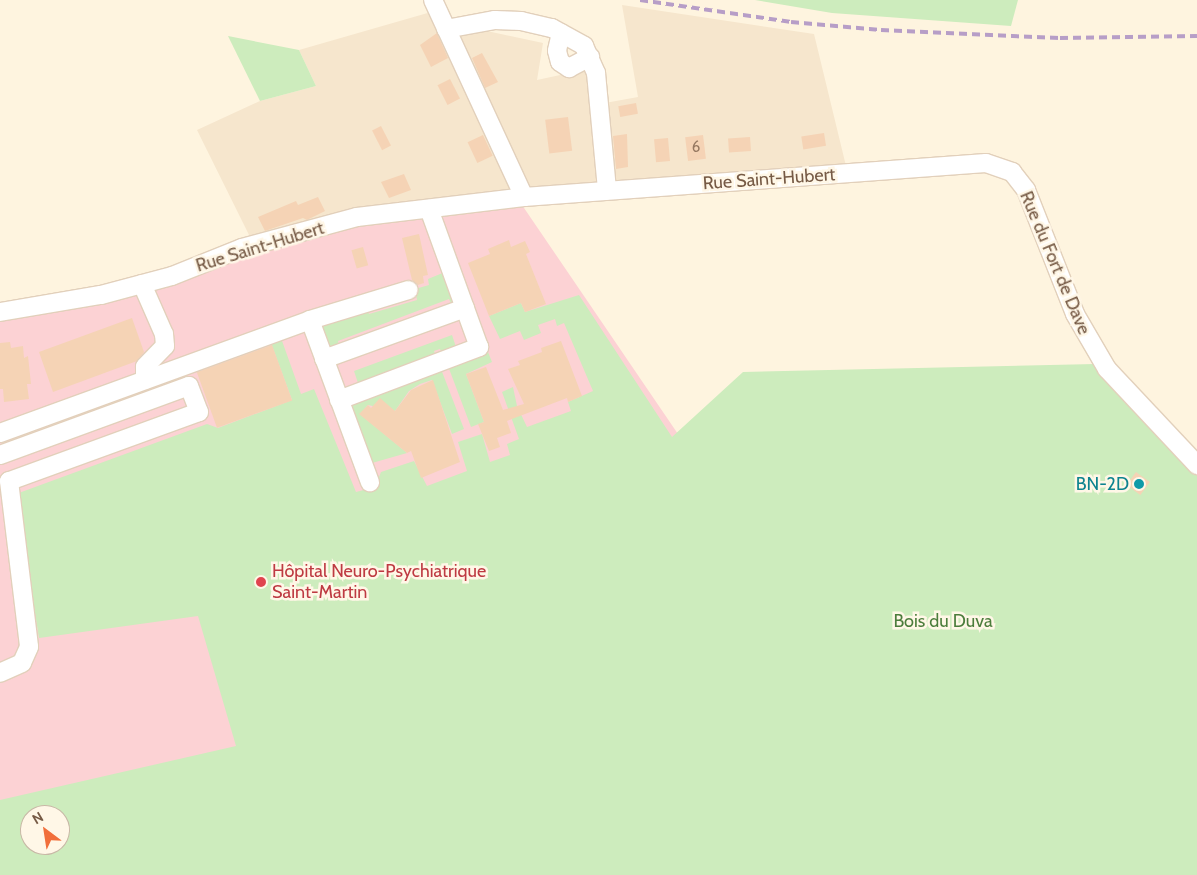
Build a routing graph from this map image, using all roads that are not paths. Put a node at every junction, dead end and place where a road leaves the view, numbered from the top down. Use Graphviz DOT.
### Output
graph roads {
  1 [pos="433,0"];
  2 [pos="446,29"];
  3 [pos="561,32"];
  4 [pos="590,57"];
  5 [pos="1012,172"];
  6 [pos="607,190"];
  7 [pos="524,197"];
  8 [pos="429,209"];
  9 [pos="142,284"];
  10 [pos="409,290"];
  11 [pos="465,308"];
  12 [pos="0,312"];
  13 [pos="310,320"];
  14 [pos="324,359"];
  15 [pos="145,380"];
  16 [pos="339,400"];
  17 [pos="5,431"];
  18 [pos="3,454"];
  19 [pos="1197,465"];
  20 [pos="9,481"];
  21 [pos="370,482"];
  22 [pos="0,673"];
  1 -- 2 [label="street"];
  2 -- 3 [label="street"];
  2 -- 7 [label="street"];
  3 -- 4 [label="street"];
  3 -- 4 [label="street"];
  4 -- 6 [label="street"];
  5 -- 6 [label="street, Rue Saint-Hubert"];
  5 -- 19 [label="street, Rue du Fort de Dave"];
  6 -- 7 [label="street, Rue Saint-Hubert"];
  7 -- 8 [label="street, Rue Saint-Hubert"];
  8 -- 9 [label="street, Rue Saint-Hubert"];
  8 -- 11 [label="street"];
  9 -- 12 [label="street, Rue Saint-Hubert"];
  9 -- 15 [label="street"];
  10 -- 13 [label="street"];
  11 -- 14 [label="street"];
  11 -- 16 [label="street"];
  13 -- 14 [label="street"];
  13 -- 15 [label="street"];
  14 -- 16 [label="street"];
  15 -- 17 [label="street"];
  16 -- 21 [label="street"];
  17 -- 18 [label="street"];
  18 -- 20 [label="street"];
  18 -- 20 [label="street"];
  20 -- 22 [label="street"];
}
